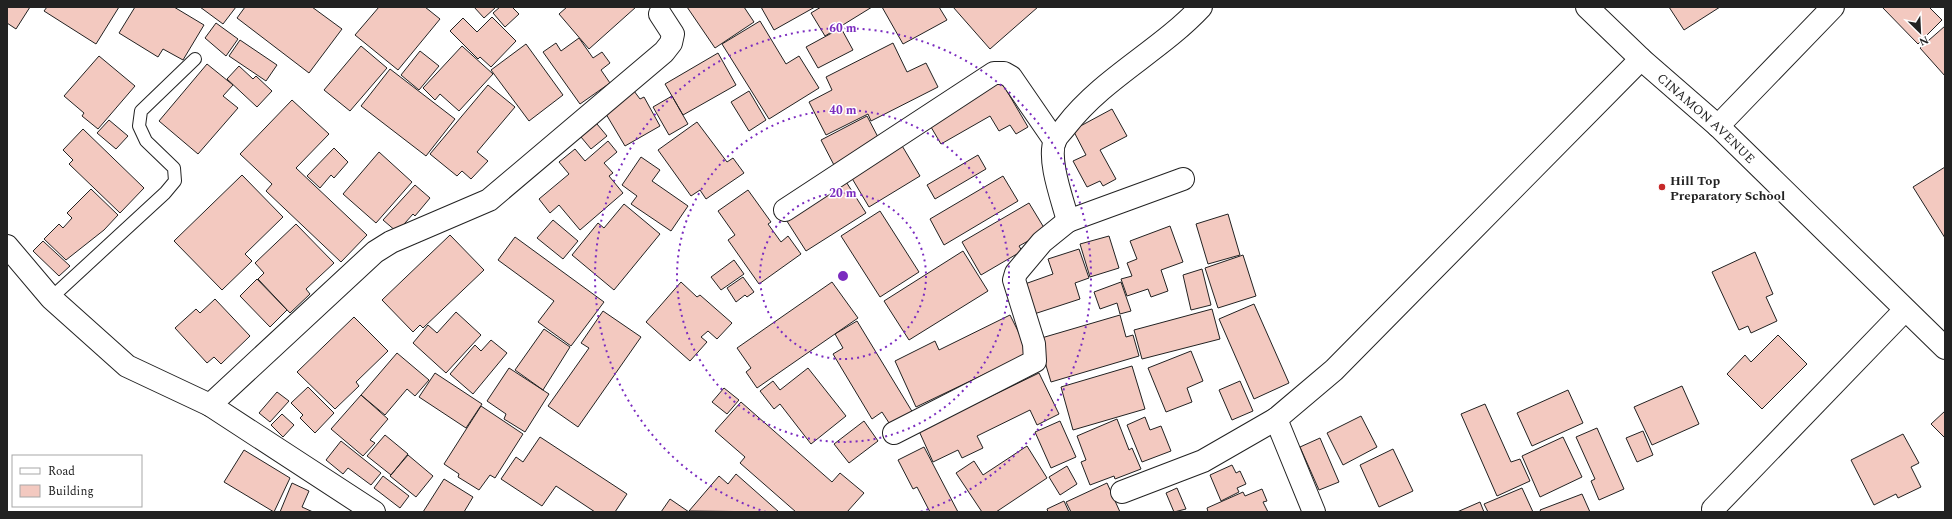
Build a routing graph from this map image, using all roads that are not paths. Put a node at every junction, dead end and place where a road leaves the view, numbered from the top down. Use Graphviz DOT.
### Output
graph roads {
  1 [pos="1201,7"];
  2 [pos="1587,7"];
  3 [pos="1833,7"];
  4 [pos="660,14"];
  5 [pos="196,59"];
  6 [pos="1641,59"];
  7 [pos="1718,126"];
  8 [pos="1055,141"];
  9 [pos="1183,179"];
  10 [pos="785,210"];
  11 [pos="1068,221"];
  12 [pos="7,246"];
  13 [pos="51,298"];
  14 [pos="1905,310"];
  15 [pos="1945,348"];
  16 [pos="210,405"];
  17 [pos="1276,418"];
  18 [pos="894,433"];
  19 [pos="1122,492"];
  20 [pos="1713,509"];
  21 [pos="374,512"];
  22 [pos="1314,512"];
  1 -- 8 [label="street"];
  2 -- 6 [label="street, CINAMON AVENUE"];
  3 -- 7 [label="street"];
  4 -- 16 [label="street"];
  5 -- 13 [label="lane"];
  6 -- 7 [label="street, CINAMON AVENUE"];
  6 -- 17 [label="street"];
  7 -- 14 [label="street, CINAMON AVENUE"];
  8 -- 10 [label="street"];
  8 -- 11 [label="street"];
  9 -- 11 [label="street"];
  11 -- 18 [label="street"];
  12 -- 13 [label="street"];
  13 -- 16 [label="street"];
  14 -- 15 [label="street, CINAMON AVENUE"];
  14 -- 20 [label="street"];
  16 -- 21 [label="street"];
  17 -- 19 [label="street"];
  17 -- 22 [label="street"];
}
